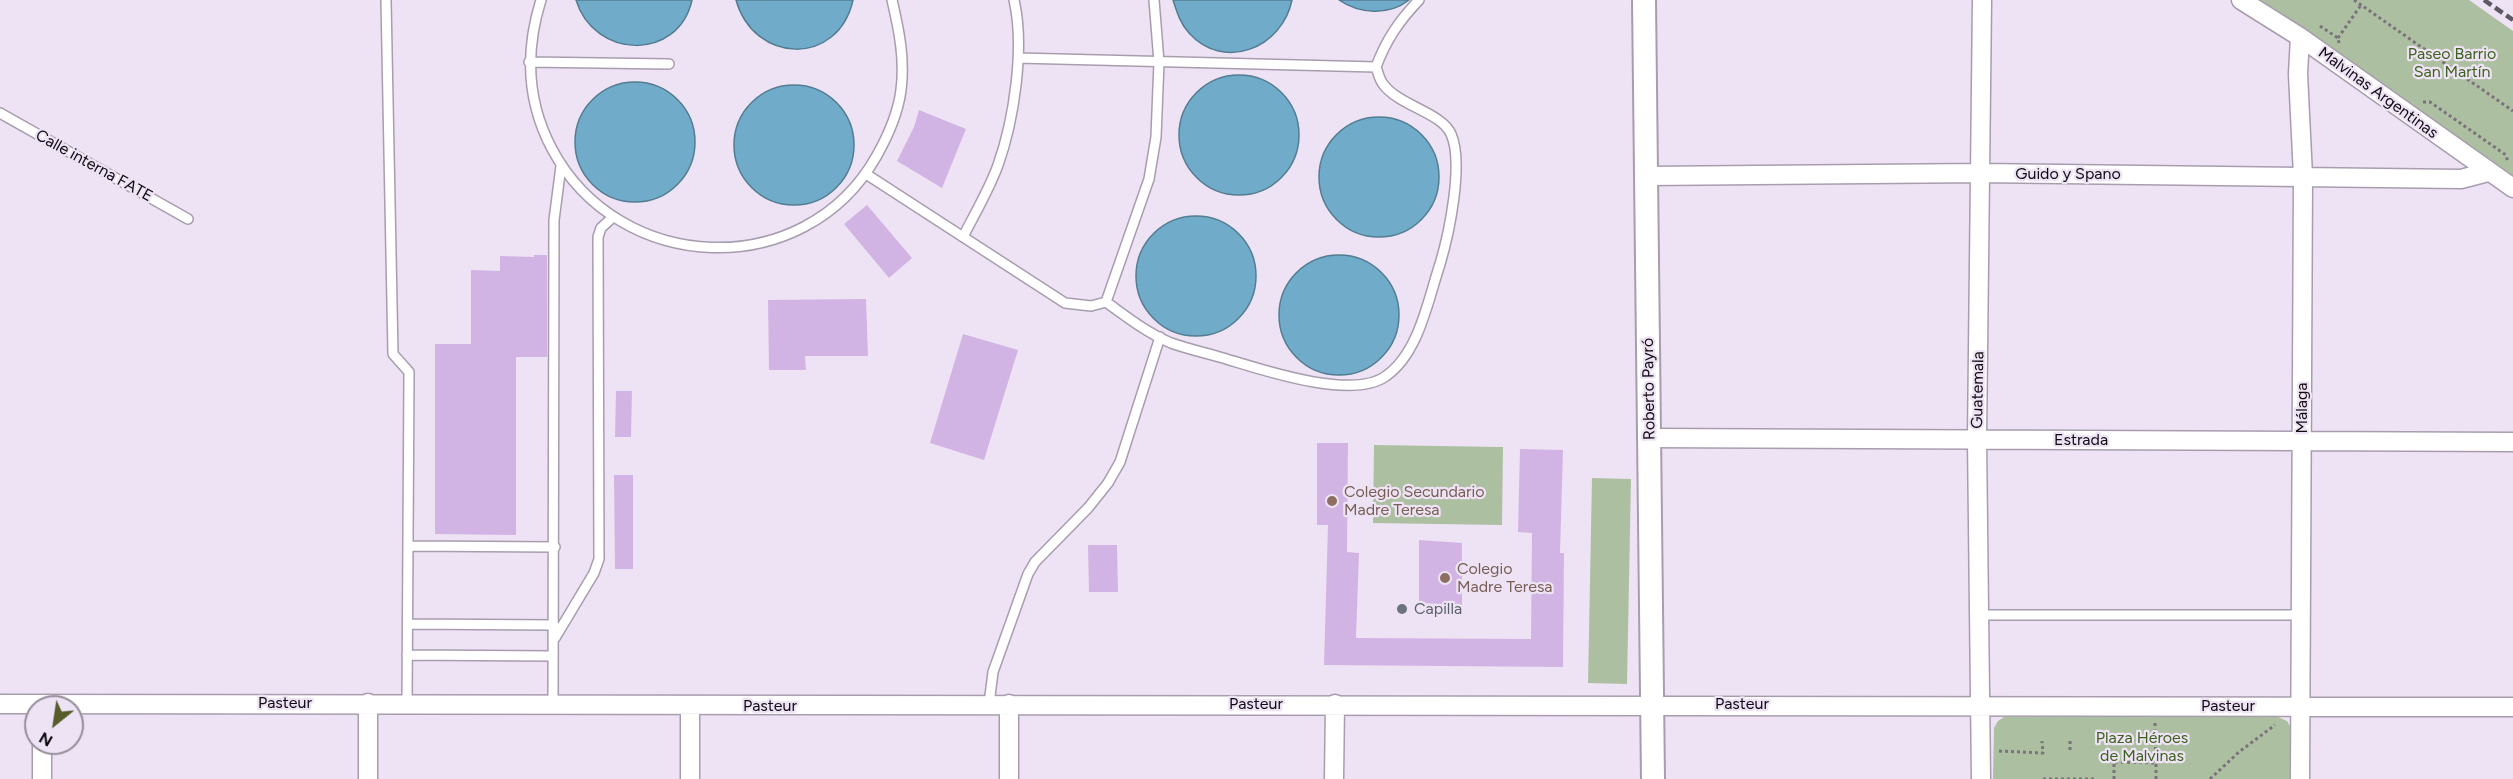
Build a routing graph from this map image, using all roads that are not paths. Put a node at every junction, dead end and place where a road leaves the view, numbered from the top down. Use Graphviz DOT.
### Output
graph roads {
  1 [pos="386,0"];
  2 [pos="541,0"];
  3 [pos="892,0"];
  4 [pos="1014,0"];
  5 [pos="1154,0"];
  6 [pos="1419,0"];
  7 [pos="1644,0"];
  8 [pos="1982,0"];
  9 [pos="2241,0"];
  10 [pos="2300,37"];
  11 [pos="1018,58"];
  12 [pos="529,62"];
  13 [pos="1159,63"];
  14 [pos="669,64"];
  15 [pos="1376,67"];
  16 [pos="0,113"];
  17 [pos="561,166"];
  18 [pos="2488,172"];
  19 [pos="1980,173"];
  20 [pos="866,174"];
  21 [pos="1647,176"];
  22 [pos="2303,176"];
  23 [pos="2513,189"];
  24 [pos="613,217"];
  25 [pos="188,219"];
  26 [pos="963,237"];
  27 [pos="1106,302"];
  28 [pos="1160,337"];
  29 [pos="1650,438"];
  30 [pos="1977,439"];
  31 [pos="2302,442"];
  32 [pos="2513,442"];
  33 [pos="408,546"];
  34 [pos="555,547"];
  35 [pos="1980,615"];
  36 [pos="2301,615"];
  37 [pos="408,624"];
  38 [pos="554,626"];
  39 [pos="554,640"];
  40 [pos="407,655"];
  41 [pos="553,656"];
  42 [pos="368,703"];
  43 [pos="407,703"];
  44 [pos="0,704"];
  45 [pos="990,704"];
  46 [pos="1009,704"];
  47 [pos="1335,704"];
  48 [pos="1653,704"];
  49 [pos="24,705"];
  50 [pos="84,705"];
  51 [pos="553,705"];
  52 [pos="690,706"];
  53 [pos="1982,706"];
  54 [pos="2300,706"];
  55 [pos="2513,707"];
  56 [pos="42,755"];
  57 [pos="42,779"];
  58 [pos="368,779"];
  59 [pos="690,779"];
  60 [pos="1009,779"];
  61 [pos="1334,779"];
  62 [pos="1653,779"];
  63 [pos="1981,779"];
  64 [pos="2300,779"];
  1 -- 33 [label="lane"];
  2 -- 12 [label="lane"];
  3 -- 20 [label="lane"];
  4 -- 11 [label="lane"];
  5 -- 13 [label="lane"];
  6 -- 15 [label="lane"];
  7 -- 21 [label="street, Roberto Payró"];
  8 -- 19 [label="street, Guatemala"];
  9 -- 10 [label="street, Malvinas Argentinas"];
  10 -- 18 [label="street, Malvinas Argentinas"];
  10 -- 22 [label="street, Málaga"];
  11 -- 13 [label="lane"];
  11 -- 26 [label="lane"];
  12 -- 14 [label="lane"];
  12 -- 17 [label="lane"];
  13 -- 15 [label="lane"];
  13 -- 27 [label="lane"];
  15 -- 28 [label="lane"];
  16 -- 25 [label="lane, Calle interna FATE"];
  17 -- 24 [label="lane"];
  17 -- 34 [label="lane"];
  18 -- 22 [label="street, Guido y Spano"];
  18 -- 23 [label="street, Malvinas Argentinas"];
  19 -- 21 [label="street, Guido y Spano"];
  19 -- 22 [label="street, Guido y Spano"];
  19 -- 30 [label="street, Guatemala"];
  20 -- 24 [label="lane"];
  20 -- 26 [label="lane"];
  21 -- 29 [label="street, Roberto Payró"];
  22 -- 31 [label="street, Málaga"];
  24 -- 39 [label="lane"];
  26 -- 27 [label="lane"];
  27 -- 28 [label="lane"];
  28 -- 45 [label="lane"];
  29 -- 30 [label="street, Estrada"];
  29 -- 48 [label="street, Roberto Payró"];
  30 -- 31 [label="street, Estrada"];
  30 -- 35 [label="street, Guatemala"];
  31 -- 32 [label="street, Estrada"];
  31 -- 36 [label="street, Málaga"];
  33 -- 34 [label="lane"];
  33 -- 37 [label="lane"];
  34 -- 38 [label="lane"];
  35 -- 36 [label="lane"];
  35 -- 53 [label="street, Guatemala"];
  36 -- 54 [label="street, Málaga"];
  37 -- 38 [label="lane"];
  37 -- 40 [label="lane"];
  38 -- 39 [label="lane"];
  39 -- 41 [label="lane"];
  40 -- 41 [label="lane"];
  40 -- 43 [label="lane"];
  41 -- 51 [label="lane"];
  42 -- 43 [label="street, Pasteur"];
  42 -- 50 [label="street, Pasteur"];
  42 -- 58 [label="street"];
  43 -- 51 [label="street, Pasteur"];
  44 -- 49 [label="street, Pasteur"];
  45 -- 46 [label="street, Pasteur"];
  45 -- 52 [label="street, Pasteur"];
  46 -- 47 [label="street, Pasteur"];
  46 -- 60 [label="street"];
  47 -- 48 [label="street, Pasteur"];
  47 -- 61 [label="street"];
  48 -- 53 [label="street, Pasteur"];
  48 -- 62 [label="street, Roberto Payró"];
  51 -- 52 [label="street, Pasteur"];
  52 -- 59 [label="street"];
  53 -- 54 [label="street, Pasteur"];
  53 -- 63 [label="street, Guatemala"];
  54 -- 55 [label="street, Pasteur"];
  54 -- 64 [label="street, Málaga"];
  56 -- 57 [label="street"];
}
